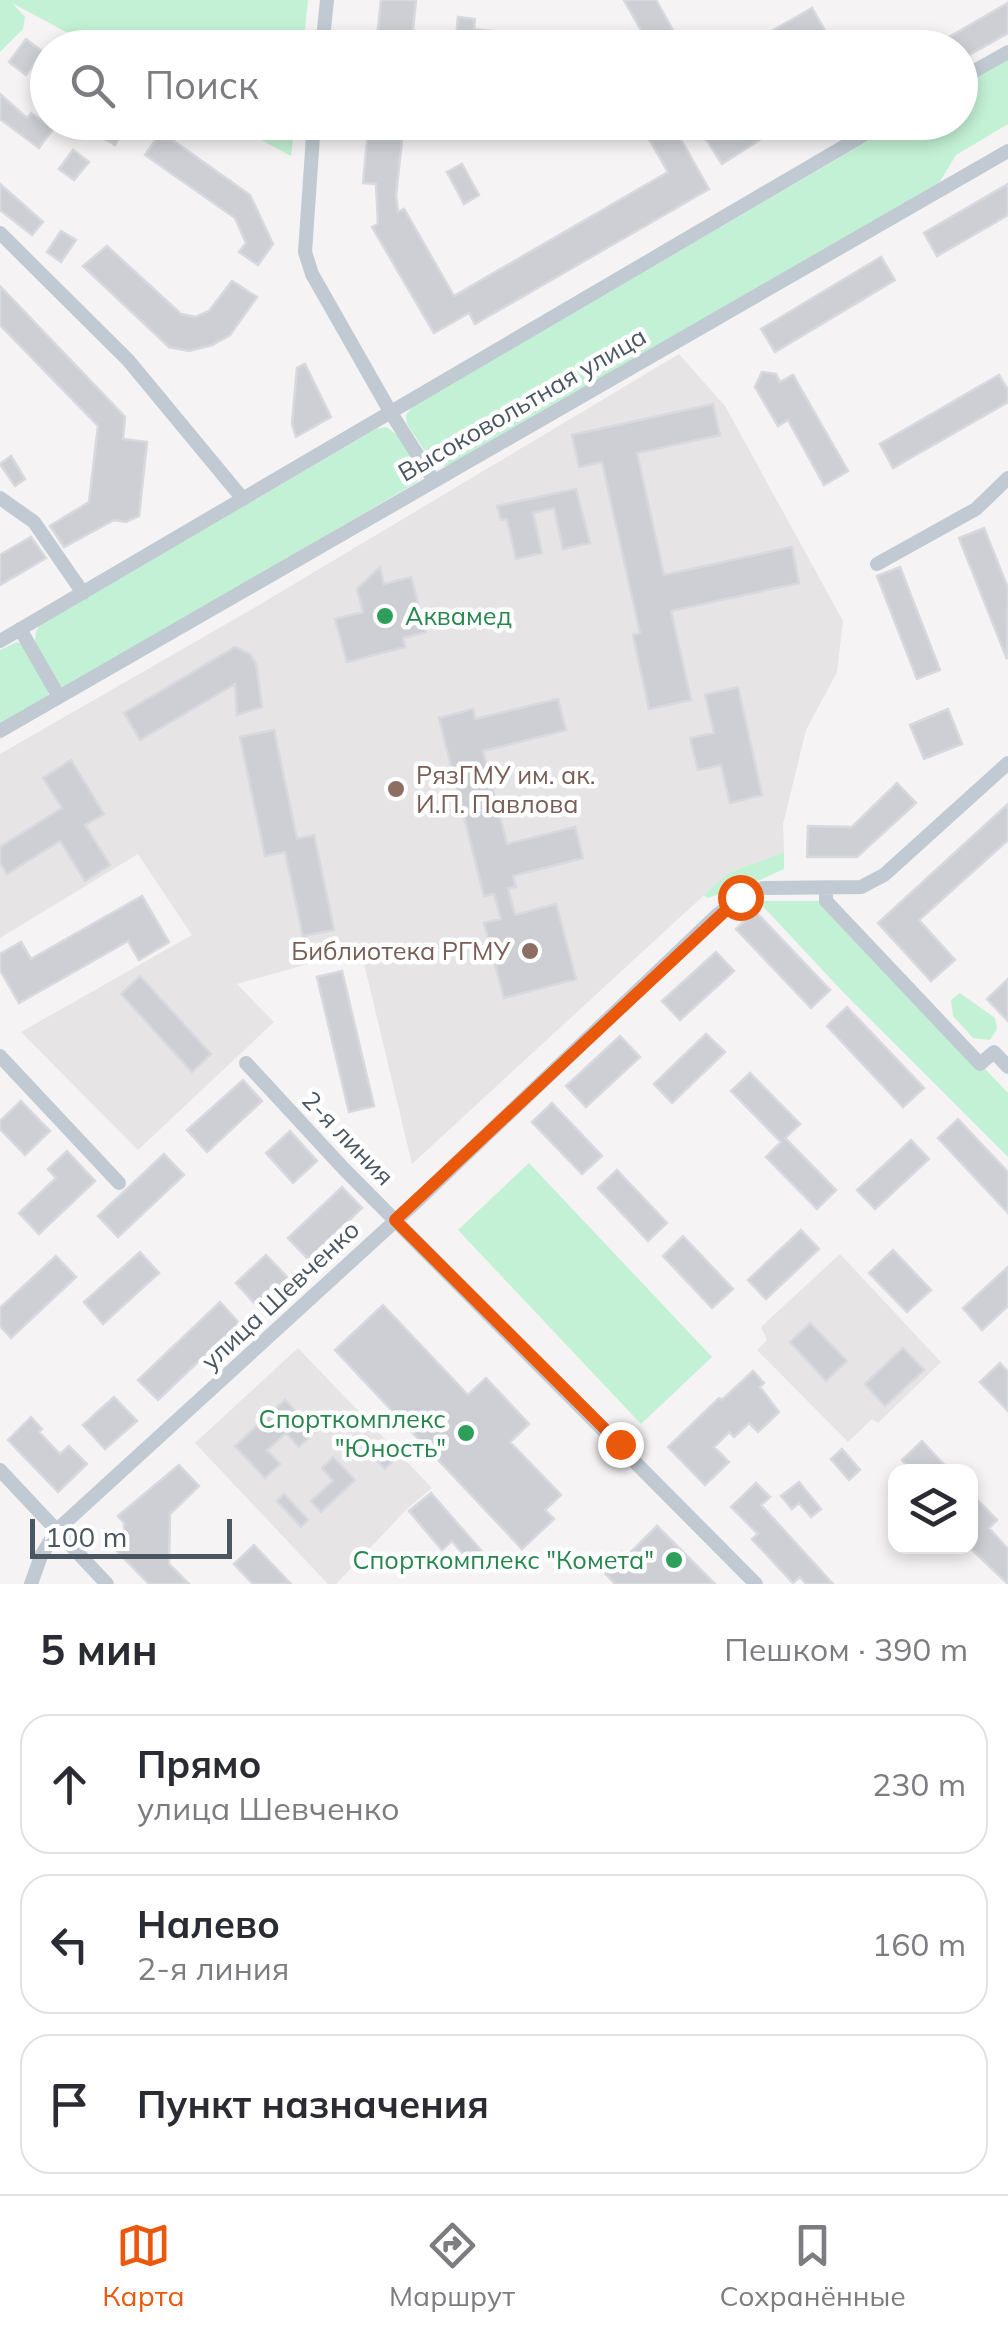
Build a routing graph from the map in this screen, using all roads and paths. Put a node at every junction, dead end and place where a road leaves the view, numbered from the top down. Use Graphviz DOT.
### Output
graph roads {
  1 [pos="326,0"];
  2 [pos="324,30"];
  3 [pos="1008,52"];
  4 [pos="978,70"];
  5 [pos="313,140"];
  6 [pos="855,140"];
  7 [pos="1008,152"];
  8 [pos="0,233"];
  9 [pos="391,412"];
  10 [pos="1008,478"];
  11 [pos="434,481"];
  12 [pos="0,498"];
  13 [pos="243,499"];
  14 [pos="877,564"];
  15 [pos="83,592"];
  16 [pos="20,629"];
  17 [pos="0,641"];
  18 [pos="59,696"];
  19 [pos="0,730"];
  20 [pos="1008,763"];
  21 [pos="826,888"];
  22 [pos="0,1056"];
  23 [pos="246,1063"];
  24 [pos="1008,1066"];
  25 [pos="119,1182"];
  26 [pos="395,1220"];
  27 [pos="0,1470"];
  28 [pos="57,1530"];
  29 [pos="32,1584"];
  30 [pos="107,1584"];
  31 [pos="756,1584"];
  1 -- 2 [label="street"];
  3 -- 4 [label="street"];
  5 -- 9 [label="street"];
  6 -- 9 [label="street"];
  7 -- 11 [label="street, Высоковольтная улица"];
  8 -- 13 [label="street"];
  9 -- 11 [label="street"];
  9 -- 13 [label="street"];
  10 -- 14 [label="street"];
  11 -- 18 [label="street, Высоковольтная улица"];
  12 -- 15 [label="street"];
  13 -- 15 [label="street"];
  15 -- 16 [label="street"];
  16 -- 17 [label="street"];
  16 -- 18 [label="street"];
  18 -- 19 [label="street, Высоковольтная улица"];
  20 -- 21 [label="street, улица Шевченко"];
  21 -- 24 [label="street"];
  21 -- 26 [label="street, улица Шевченко"];
  22 -- 25 [label="street"];
  23 -- 26 [label="street, 2-я линия"];
  26 -- 28 [label="street, улица Шевченко"];
  26 -- 31 [label="street, 2-я линия"];
  27 -- 28 [label="street"];
  28 -- 29 [label="street, улица Шевченко"];
  28 -- 30 [label="street"];
}
